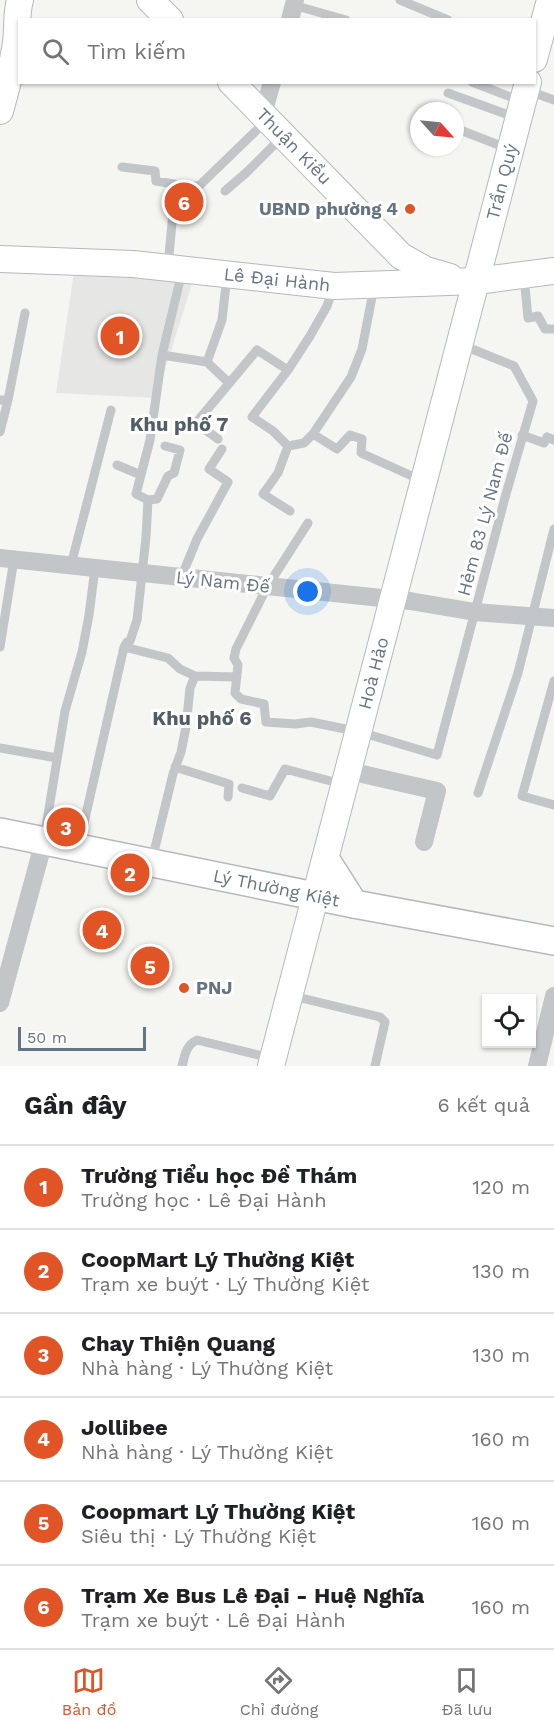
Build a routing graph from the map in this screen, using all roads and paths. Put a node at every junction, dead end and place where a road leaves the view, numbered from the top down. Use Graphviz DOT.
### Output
graph roads {
  1 [pos="400,0"];
  2 [pos="18,5"];
  3 [pos="551,6"];
  4 [pos="293,8"];
  5 [pos="336,18"];
  6 [pos="443,18"];
  7 [pos="0,34"];
  8 [pos="536,54"];
  9 [pos="233,84"];
  10 [pos="271,84"];
  11 [pos="478,84"];
  12 [pos="448,93"];
  13 [pos="524,98"];
  14 [pos="554,100"];
  15 [pos="0,111"];
  16 [pos="263,114"];
  17 [pos="464,132"];
  18 [pos="283,135"];
  19 [pos="511,150"];
  20 [pos="122,167"];
  21 [pos="225,190"];
  22 [pos="175,191"];
  23 [pos="0,259"];
  24 [pos="175,269"];
  25 [pos="554,271"];
  26 [pos="227,274"];
  27 [pos="523,275"];
  28 [pos="477,281"];
  29 [pos="375,285"];
  30 [pos="334,286"];
  31 [pos="25,313"];
  32 [pos="554,329"];
  33 [pos="460,344"];
  34 [pos="162,355"];
  35 [pos="207,362"];
  36 [pos="288,370"];
  37 [pos="229,383"];
  38 [pos="4,400"];
  39 [pos="111,410"];
  40 [pos="524,430"];
  41 [pos="0,432"];
  42 [pos="314,434"];
  43 [pos="218,439"];
  44 [pos="554,440"];
  45 [pos="165,446"];
  46 [pos="288,446"];
  47 [pos="222,449"];
  48 [pos="117,465"];
  49 [pos="141,475"];
  50 [pos="424,482"];
  51 [pos="148,500"];
  52 [pos="290,511"];
  53 [pos="308,524"];
  54 [pos="554,529"];
  55 [pos="7,558"];
  56 [pos="70,565"];
  57 [pos="550,566"];
  58 [pos="95,568"];
  59 [pos="142,573"];
  60 [pos="182,578"];
  61 [pos="267,587"];
  62 [pos="393,601"];
  63 [pos="475,612"];
  64 [pos="532,616"];
  65 [pos="554,618"];
  66 [pos="0,647"];
  67 [pos="124,647"];
  68 [pos="195,676"];
  69 [pos="237,677"];
  70 [pos="554,681"];
  71 [pos="360,732"];
  72 [pos="0,748"];
  73 [pos="57,758"];
  74 [pos="175,767"];
  75 [pos="347,778"];
  76 [pos="242,788"];
  77 [pos="478,793"];
  78 [pos="228,796"];
  79 [pos="554,805"];
  80 [pos="0,832"];
  81 [pos="44,841"];
  82 [pos="424,842"];
  83 [pos="79,848"];
  84 [pos="326,860"];
  85 [pos="152,863"];
  86 [pos="316,896"];
  87 [pos="354,904"];
  88 [pos="554,941"];
  89 [pos="290,995"];
  90 [pos="554,996"];
  91 [pos="0,1003"];
  92 [pos="272,1062"];
  93 [pos="182,1066"];
  94 [pos="375,1066"];
  95 [pos="538,1066"];
  1 -- 6 [label="lane"];
  2 -- 7 [label="street"];
  2 -- 15 [label="street"];
  3 -- 8 [label="street"];
  4 -- 5 [label="lane"];
  9 -- 16 [label="street, Thuận Kiều"];
  10 -- 16 [label="street"];
  11 -- 13 [label="lane"];
  12 -- 13 [label="lane"];
  13 -- 14 [label="lane"];
  13 -- 19 [label="street, Trần Quý"];
  16 -- 18 [label="street, Thuận Kiều"];
  16 -- 22 [label="lane"];
  17 -- 19 [label="lane"];
  18 -- 21 [label="lane"];
  18 -- 28 [label="street, Thuận Kiều"];
  19 -- 28 [label="street, Trần Quý"];
  20 -- 22 [label="lane"];
  22 -- 24 [label="lane"];
  23 -- 24 [label="street, Lê Đại Hành"];
  24 -- 26 [label="street, Lê Đại Hành"];
  24 -- 34 [label="lane"];
  25 -- 27 [label="street, Lê Đại Hành"];
  26 -- 30 [label="street, Lê Đại Hành"];
  26 -- 35 [label="lane"];
  27 -- 28 [label="street, Lê Đại Hành"];
  27 -- 32 [label="lane"];
  28 -- 29 [label="street, Lê Đại Hành"];
  28 -- 33 [label="street, Hoà Hảo"];
  29 -- 30 [label="street, Lê Đại Hành"];
  29 -- 42 [label="lane"];
  30 -- 36 [label="lane"];
  31 -- 38 [label="lane"];
  33 -- 40 [label="lane, Hẻm 83 Lý Nam Đế"];
  33 -- 50 [label="street, Hoà Hảo"];
  34 -- 35 [label="lane"];
  34 -- 49 [label="lane"];
  35 -- 37 [label="lane"];
  36 -- 37 [label="lane"];
  36 -- 46 [label="lane"];
  37 -- 43 [label="lane"];
  38 -- 41 [label="lane"];
  39 -- 56 [label="lane"];
  40 -- 44 [label="lane"];
  40 -- 63 [label="lane, Hẻm 83 Lý Nam Đế"];
  42 -- 46 [label="lane"];
  42 -- 50 [label="lane"];
  45 -- 51 [label="lane"];
  46 -- 52 [label="lane"];
  47 -- 60 [label="lane"];
  48 -- 49 [label="lane"];
  49 -- 51 [label="lane"];
  50 -- 62 [label="street, Hoà Hảo"];
  51 -- 59 [label="lane"];
  53 -- 61 [label="lane"];
  54 -- 57 [label="lane"];
  55 -- 56 [label="street, Lý Nam Đế"];
  55 -- 66 [label="lane"];
  56 -- 58 [label="street, Lý Nam Đế"];
  57 -- 64 [label="lane"];
  58 -- 59 [label="street, Lý Nam Đế"];
  58 -- 73 [label="lane"];
  59 -- 60 [label="street, Lý Nam Đế"];
  59 -- 67 [label="lane"];
  60 -- 61 [label="street, Lý Nam Đế"];
  61 -- 62 [label="street, Lý Nam Đế"];
  61 -- 69 [label="lane"];
  62 -- 63 [label="street, Lý Nam Đế"];
  62 -- 71 [label="street, Hoà Hảo"];
  63 -- 64 [label="street, Lý Nam Đế"];
  63 -- 71 [label="lane, Hẻm 83 Lý Nam Đế"];
  64 -- 65 [label="street, Lý Nam Đế"];
  64 -- 77 [label="lane"];
  67 -- 68 [label="lane"];
  67 -- 83 [label="lane"];
  68 -- 69 [label="lane"];
  68 -- 74 [label="lane"];
  69 -- 71 [label="lane"];
  70 -- 79 [label="lane"];
  71 -- 75 [label="street, Hoà Hảo"];
  72 -- 73 [label="lane"];
  73 -- 81 [label="lane"];
  74 -- 78 [label="lane"];
  74 -- 85 [label="lane"];
  75 -- 76 [label="lane"];
  75 -- 82 [label="street"];
  75 -- 84 [label="street, Hoà Hảo"];
  80 -- 81 [label="main road, Lý Thường Kiệt"];
  81 -- 83 [label="main road, Lý Thường Kiệt"];
  81 -- 91 [label="street"];
  83 -- 85 [label="main road, Lý Thường Kiệt"];
  84 -- 86 [label="street, Hoà Hảo"];
  84 -- 87 [label="main road"];
  85 -- 86 [label="main road, Lý Thường Kiệt"];
  86 -- 87 [label="main road, Lý Thường Kiệt"];
  86 -- 89 [label="street, Hoà Hảo"];
  87 -- 88 [label="main road, Lý Thường Kiệt"];
  89 -- 92 [label="street, Hoà Hảo"];
  89 -- 94 [label="lane"];
  90 -- 95 [label="street"];
  92 -- 93 [label="lane"];
}
